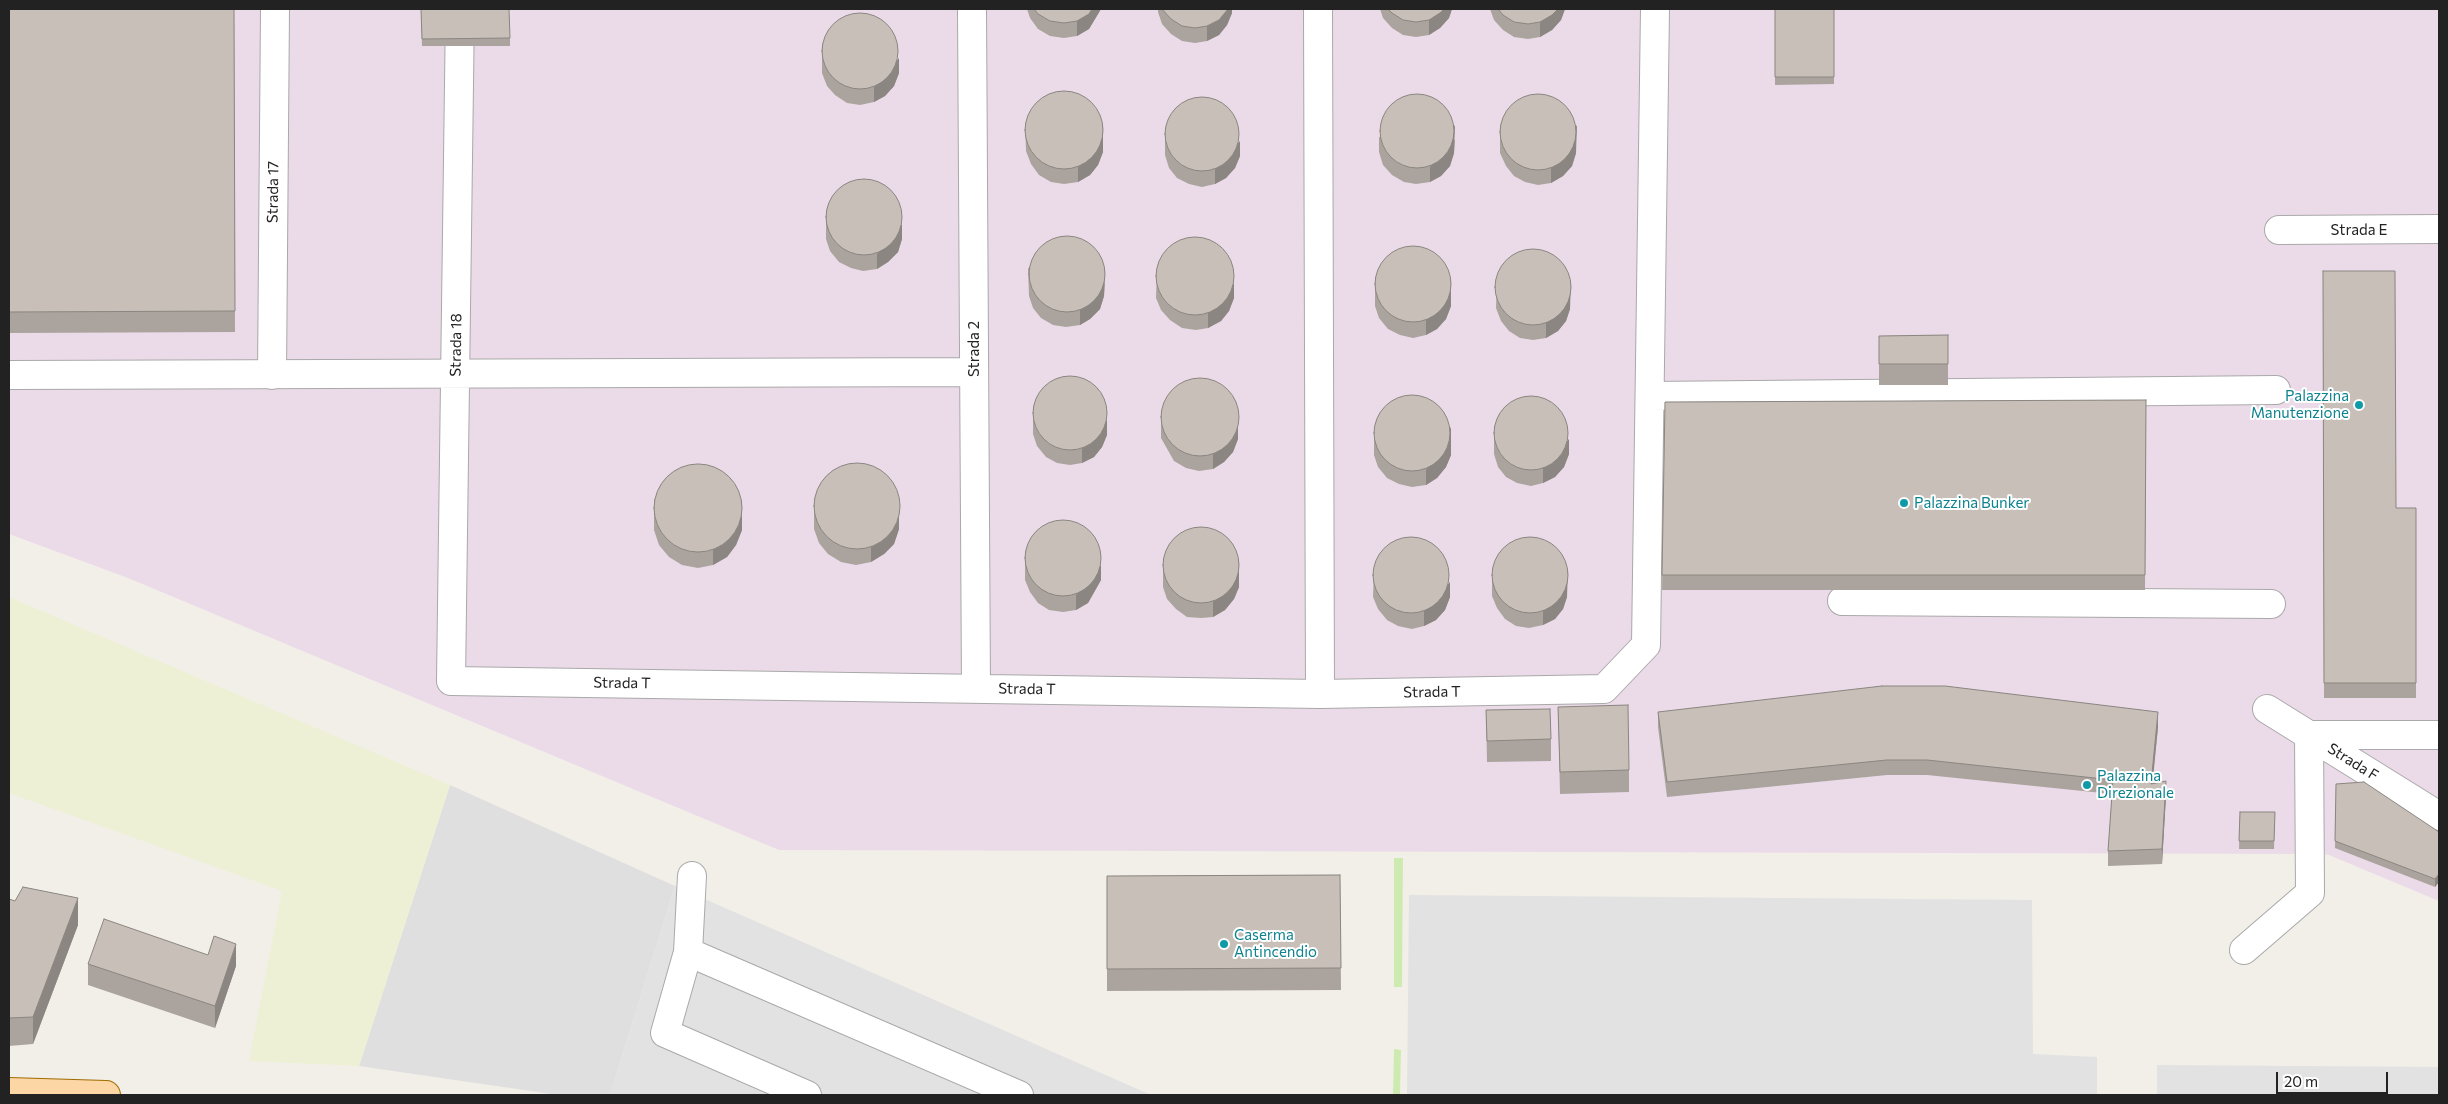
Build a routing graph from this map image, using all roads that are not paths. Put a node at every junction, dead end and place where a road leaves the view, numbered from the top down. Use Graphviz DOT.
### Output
graph roads {
  1 [pos="275,9"];
  2 [pos="460,9"];
  3 [pos="972,9"];
  4 [pos="1318,9"];
  5 [pos="1655,9"];
  6 [pos="2439,229"];
  7 [pos="2279,230"];
  8 [pos="974,372"];
  9 [pos="456,374"];
  10 [pos="9,375"];
  11 [pos="272,375"];
  12 [pos="2276,390"];
  13 [pos="1650,396"];
  14 [pos="1842,601"];
  15 [pos="2271,604"];
  16 [pos="451,681"];
  17 [pos="976,689"];
  18 [pos="1320,694"];
  19 [pos="2267,709"];
  20 [pos="2310,735"];
  21 [pos="2439,735"];
  22 [pos="2439,816"];
  23 [pos="692,876"];
  24 [pos="2244,950"];
  25 [pos="688,952"];
  26 [pos="9,1092"];
  27 [pos="106,1095"];
  28 [pos="806,1095"];
  29 [pos="1019,1095"];
  1 -- 11 [label="lane, Strada 17"];
  2 -- 9 [label="lane, Strada 18"];
  3 -- 8 [label="lane, Strada 2"];
  4 -- 18 [label="lane"];
  5 -- 13 [label="lane"];
  6 -- 7 [label="lane, Strada E"];
  8 -- 9 [label="lane"];
  8 -- 17 [label="lane, Strada 2"];
  9 -- 11 [label="lane"];
  9 -- 16 [label="lane, Strada 18"];
  10 -- 11 [label="lane"];
  12 -- 13 [label="lane"];
  13 -- 18 [label="lane, Strada T"];
  14 -- 15 [label="lane"];
  16 -- 17 [label="lane, Strada T"];
  17 -- 18 [label="lane, Strada T"];
  19 -- 20 [label="lane, Strada F"];
  20 -- 21 [label="lane"];
  20 -- 22 [label="lane, Strada F"];
  20 -- 24 [label="lane"];
  23 -- 25 [label="lane"];
  25 -- 28 [label="lane"];
  25 -- 29 [label="lane"];
  26 -- 27 [label="main road"];
}
